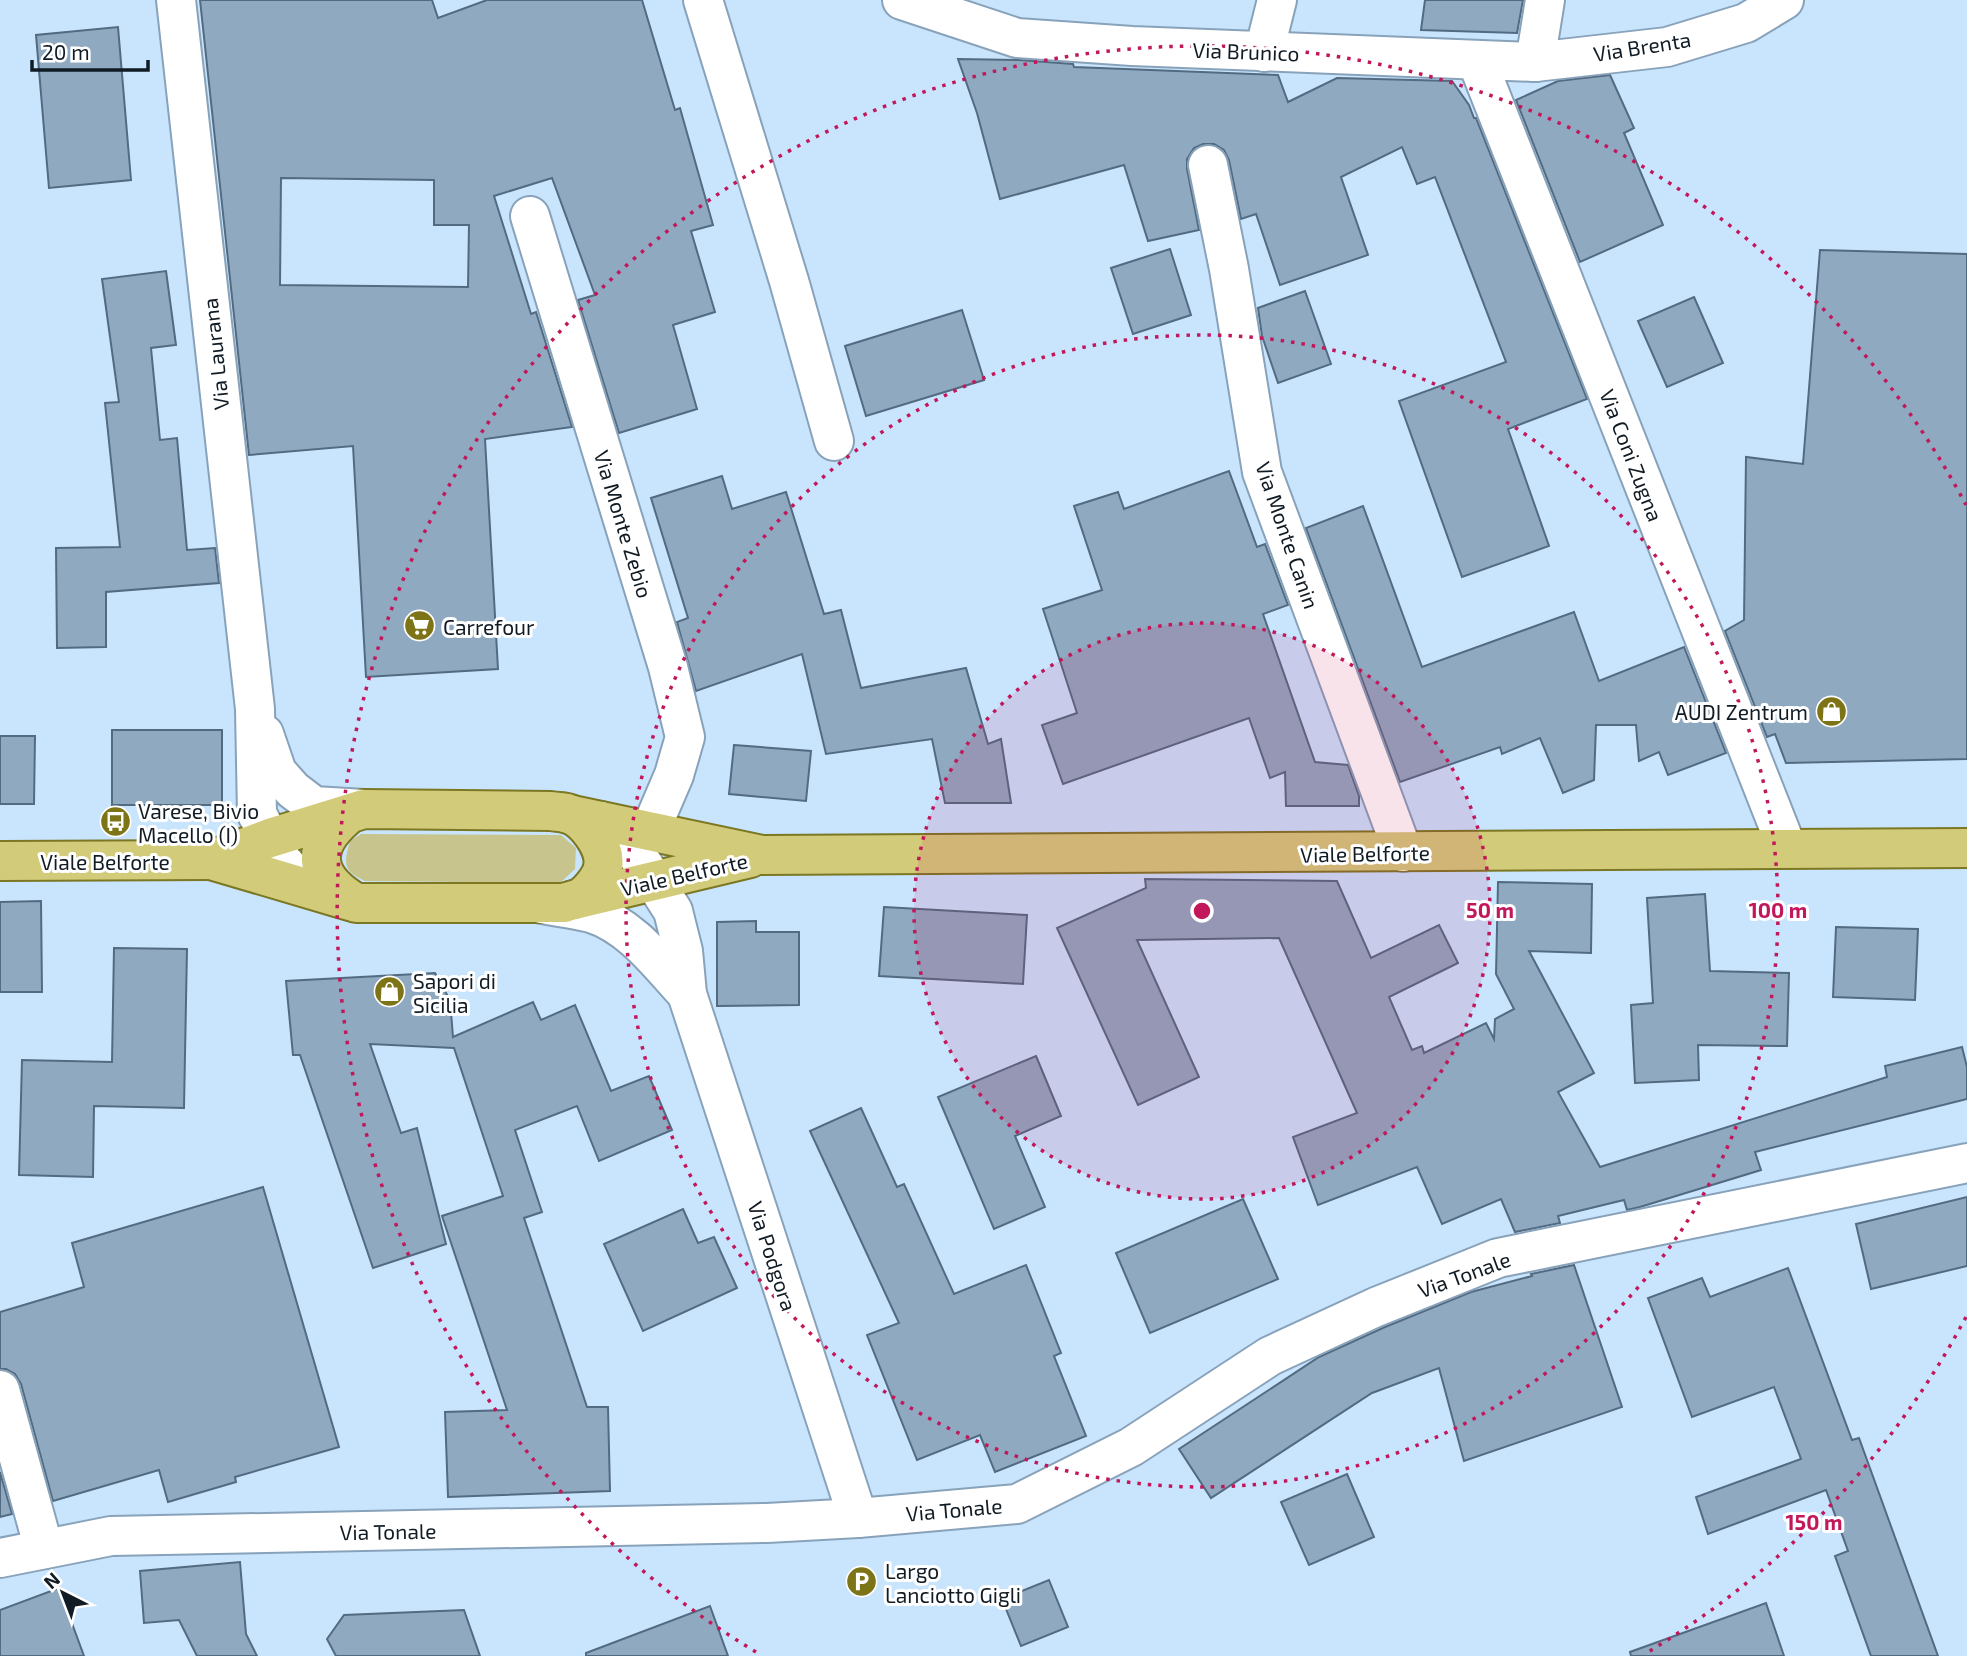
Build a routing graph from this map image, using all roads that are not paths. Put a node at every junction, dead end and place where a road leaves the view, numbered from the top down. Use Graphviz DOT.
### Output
graph roads {
  1 [pos="176,0"];
  2 [pos="703,0"];
  3 [pos="902,0"];
  4 [pos="1277,0"];
  5 [pos="1545,0"];
  6 [pos="1784,0"];
  7 [pos="964,10"];
  8 [pos="1264,52"];
  9 [pos="1477,61"];
  10 [pos="1535,62"];
  11 [pos="1208,165"];
  12 [pos="530,216"];
  13 [pos="834,442"];
  14 [pos="255,709"];
  15 [pos="357,811"];
  16 [pos="585,817"];
  17 [pos="650,831"];
  18 [pos="270,838"];
  19 [pos="1967,848"];
  20 [pos="1787,849"];
  21 [pos="1403,852"];
  22 [pos="762,855"];
  23 [pos="211,860"];
  24 [pos="0,861"];
  25 [pos="653,880"];
  26 [pos="342,899"];
  27 [pos="553,903"];
  28 [pos="687,994"];
  29 [pos="1967,1163"];
  30 [pos="0,1390"];
  31 [pos="858,1518"];
  32 [pos="44,1549"];
  33 [pos="0,1558"];
  1 -- 14 [label="street, Via Laurana"];
  2 -- 13 [label="street"];
  3 -- 7 [label="street, Via Brunico"];
  4 -- 8 [label="street"];
  5 -- 10 [label="street"];
  6 -- 10 [label="street, Via Brenta"];
  7 -- 8 [label="street, Via Brunico"];
  8 -- 9 [label="street, Via Brunico"];
  9 -- 10 [label="street, Via Brunico"];
  9 -- 20 [label="street, Via Coni Zugna"];
  11 -- 21 [label="street, Via Monte Canin"];
  12 -- 17 [label="street, Via Monte Zebio"];
  14 -- 15 [label="street, Via Laurana"];
  14 -- 18 [label="street, Via Laurana"];
  15 -- 16 [label="main road, Viale Belforte"];
  15 -- 18 [label="main road, Viale Belforte"];
  15 -- 26 [label="main road"];
  16 -- 17 [label="main road, Viale Belforte"];
  16 -- 25 [label="street, Via Podgora"];
  16 -- 27 [label="main road"];
  17 -- 22 [label="main road, Viale Belforte"];
  18 -- 23 [label="main road, Viale Belforte"];
  18 -- 26 [label="street, Via Laurana"];
  19 -- 20 [label="main road, Viale Belforte"];
  20 -- 21 [label="main road, Viale Belforte"];
  21 -- 22 [label="main road, Viale Belforte"];
  22 -- 25 [label="main road, Viale Belforte"];
  23 -- 24 [label="main road, Viale Belforte"];
  23 -- 26 [label="main road, Viale Belforte"];
  25 -- 27 [label="main road, Viale Belforte"];
  25 -- 28 [label="street, Via Podgora"];
  26 -- 27 [label="main road, Viale Belforte"];
  27 -- 28 [label="street, Via Podgora"];
  28 -- 31 [label="street, Via Podgora"];
  29 -- 31 [label="street, Via Tonale"];
  30 -- 32 [label="street"];
  31 -- 32 [label="street, Via Tonale"];
  32 -- 33 [label="street, Via Tonale"];
}
